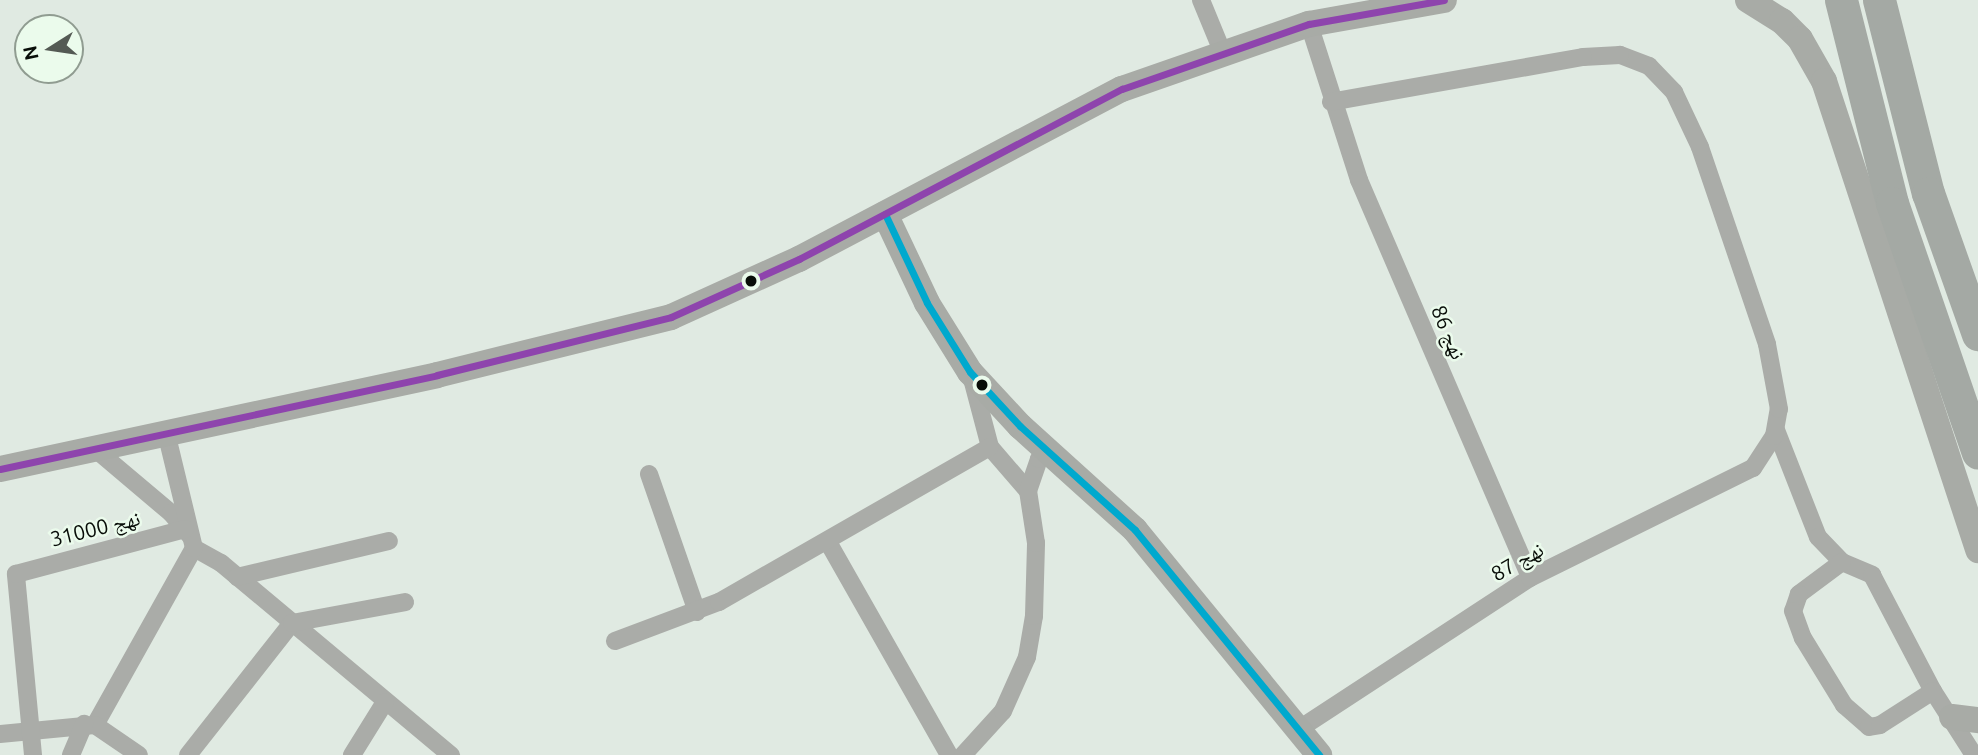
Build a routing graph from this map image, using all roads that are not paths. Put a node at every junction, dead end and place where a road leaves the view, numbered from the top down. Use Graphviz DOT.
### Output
graph roads {
  1 [pos="1201,0"];
  2 [pos="1444,0"];
  3 [pos="1748,0"];
  4 [pos="1841,0"];
  5 [pos="1879,0"];
  6 [pos="1309,24"];
  7 [pos="1222,51"];
  8 [pos="1331,102"];
  9 [pos="885,214"];
  10 [pos="1978,334"];
  11 [pos="970,372"];
  12 [pos="1776,430"];
  13 [pos="166,432"];
  14 [pos="990,447"];
  15 [pos="94,448"];
  16 [pos="1048,450"];
  17 [pos="1978,453"];
  18 [pos="0,469"];
  19 [pos="649,474"];
  20 [pos="1028,491"];
  21 [pos="191,539"];
  22 [pos="389,541"];
  23 [pos="828,542"];
  24 [pos="1978,550"];
  25 [pos="1842,562"];
  26 [pos="237,577"];
  27 [pos="1530,579"];
  28 [pos="405,601"];
  29 [pos="696,612"];
  30 [pos="292,623"];
  31 [pos="615,640"];
  32 [pos="1933,691"];
  33 [pos="385,702"];
  34 [pos="1965,718"];
  35 [pos="90,725"];
  36 [pos="30,730"];
  37 [pos="1296,731"];
  38 [pos="0,734"];
  39 [pos="33,755"];
  40 [pos="71,755"];
  41 [pos="139,755"];
  42 [pos="188,755"];
  43 [pos="352,755"];
  44 [pos="451,755"];
  45 [pos="949,755"];
  46 [pos="963,755"];
  47 [pos="1319,755"];
  48 [pos="1974,755"];
  1 -- 7 [label="street"];
  2 -- 6 [label="main road"];
  3 -- 24 [label="main road"];
  4 -- 17 [label="highway"];
  5 -- 10 [label="highway"];
  6 -- 7 [label="main road"];
  6 -- 8 [label="street, نهج 86"];
  7 -- 9 [label="main road"];
  8 -- 12 [label="street"];
  8 -- 27 [label="street, نهج 86"];
  9 -- 11 [label="main road"];
  9 -- 13 [label="main road"];
  11 -- 14 [label="street"];
  11 -- 16 [label="main road"];
  12 -- 25 [label="street"];
  12 -- 27 [label="street, نهج 87"];
  13 -- 15 [label="main road"];
  13 -- 21 [label="street"];
  14 -- 20 [label="street"];
  14 -- 23 [label="street"];
  15 -- 18 [label="main road"];
  15 -- 21 [label="street"];
  16 -- 20 [label="street"];
  16 -- 37 [label="main road"];
  19 -- 29 [label="street"];
  20 -- 46 [label="street"];
  21 -- 26 [label="street"];
  21 -- 35 [label="street"];
  21 -- 36 [label="street, نهج 31000"];
  22 -- 26 [label="street"];
  23 -- 29 [label="street"];
  23 -- 45 [label="street"];
  25 -- 32 [label="street"];
  25 -- 32 [label="street"];
  26 -- 30 [label="street"];
  27 -- 37 [label="street, نهج 87"];
  28 -- 30 [label="street"];
  29 -- 31 [label="street"];
  30 -- 33 [label="street"];
  30 -- 42 [label="street"];
  32 -- 34 [label="street"];
  33 -- 43 [label="street"];
  33 -- 44 [label="street"];
  34 -- 48 [label="street"];
  35 -- 36 [label="street"];
  35 -- 40 [label="street"];
  35 -- 41 [label="street"];
  36 -- 38 [label="street"];
  36 -- 39 [label="street"];
  37 -- 47 [label="main road"];
}
